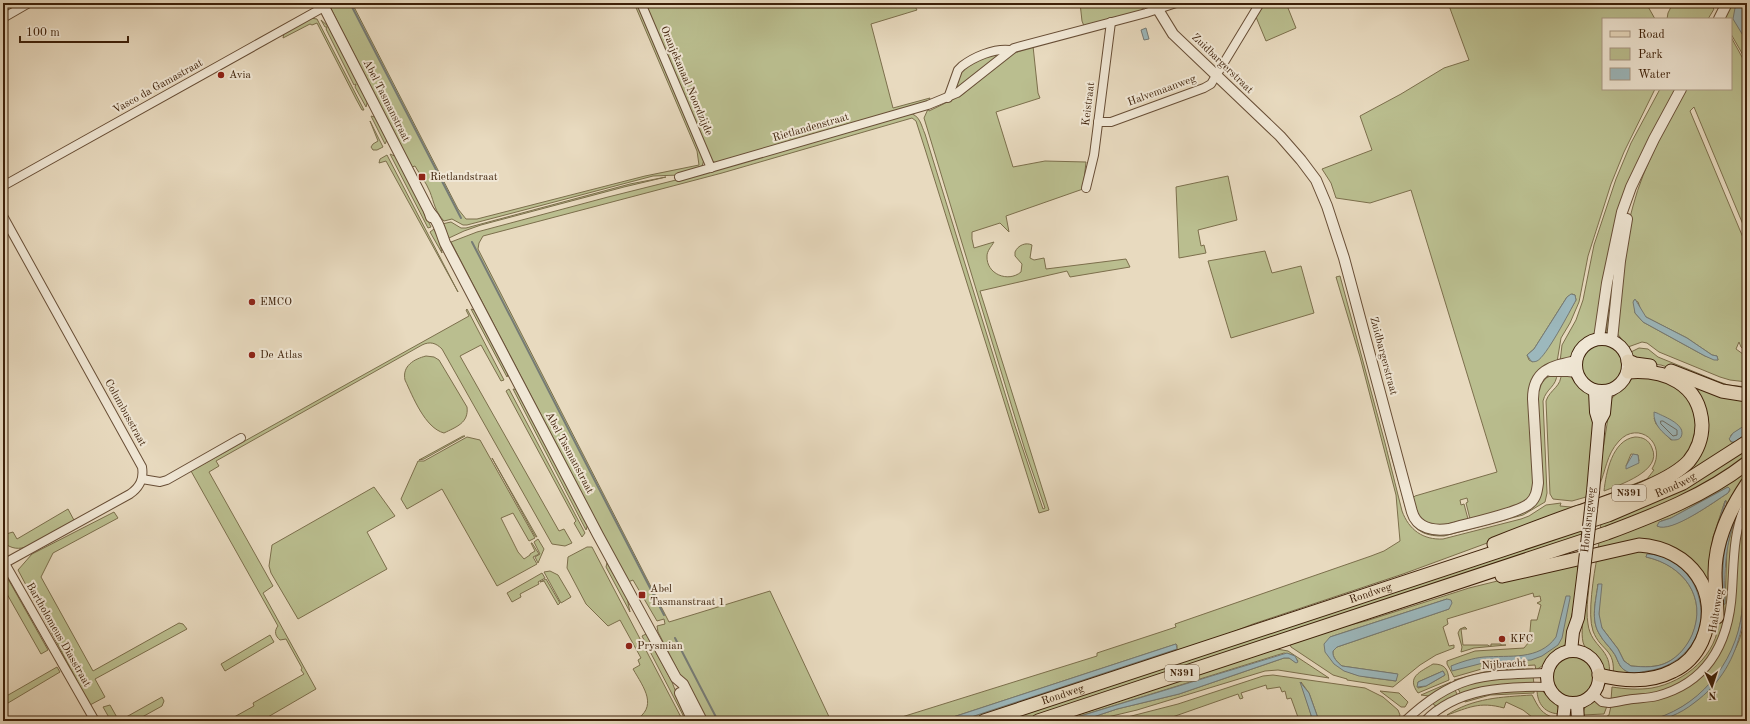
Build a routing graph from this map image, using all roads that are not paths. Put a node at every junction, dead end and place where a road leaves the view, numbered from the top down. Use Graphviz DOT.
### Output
graph roads {
  1 [pos="29,3"];
  2 [pos="641,3"];
  3 [pos="1176,3"];
  4 [pos="1260,3"];
  5 [pos="1727,3"];
  6 [pos="323,5"];
  7 [pos="1155,6"];
  8 [pos="3,18"];
  9 [pos="1720,18"];
  10 [pos="1111,22"];
  11 [pos="1010,50"];
  12 [pos="1217,76"];
  13 [pos="1680,90"];
  14 [pos="948,98"];
  15 [pos="1098,122"];
  16 [pos="711,168"];
  17 [pos="1639,172"];
  18 [pos="679,177"];
  19 [pos="3,186"];
  20 [pos="1086,188"];
  21 [pos="3,216"];
  22 [pos="1600,338"];
  23 [pos="1612,340"];
  24 [pos="1628,366"];
  25 [pos="1576,367"];
  26 [pos="1601,391"];
  27 [pos="1747,395"];
  28 [pos="241,438"];
  29 [pos="1747,442"];
  30 [pos="1747,463"];
  31 [pos="142,479"];
  32 [pos="1747,484"];
  33 [pos="1747,502"];
  34 [pos="4,562"];
  35 [pos="1434,572"];
  36 [pos="1444,588"];
  37 [pos="1576,652"];
  38 [pos="1546,673"];
  39 [pos="676,678"];
  40 [pos="1597,685"];
  41 [pos="1548,687"];
  42 [pos="1571,703"];
  43 [pos="1423,705"];
  44 [pos="1428,718"];
  45 [pos="95,721"];
  46 [pos="694,721"];
  47 [pos="702,721"];
  48 [pos="984,721"];
  49 [pos="1038,721"];
  50 [pos="1405,721"];
  51 [pos="1563,721"];
  52 [pos="1578,721"];
  1 -- 8 [label="street"];
  2 -- 16 [label="street, Oranjekanaal Noordzijde"];
  3 -- 7 [label="street, Rietlandenstraat"];
  4 -- 12 [label="street, Halvemaanweg"];
  5 -- 9 [label="street"];
  6 -- 19 [label="street, Vasco da Gamastraat"];
  6 -- 39 [label="street, Abel Tasmanstraat"];
  7 -- 10 [label="street, Rietlandenstraat"];
  7 -- 12 [label="street, Zuidbargerstraat"];
  10 -- 11 [label="street, Rietlandenstraat"];
  10 -- 15 [label="street, Keistraat"];
  11 -- 14 [label="street, Rietlandenstraat"];
  11 -- 14 [label="street, Rietlandenstraat"];
  12 -- 15 [label="street, Halvemaanweg"];
  12 -- 25 [label="street, Zuidbargerstraat"];
  13 -- 17 [label="street"];
  14 -- 16 [label="street, Rietlandenstraat"];
  15 -- 20 [label="street, Keistraat"];
  16 -- 18 [label="street, Rietlandenstraat"];
  17 -- 22 [label="street"];
  17 -- 23 [label="street"];
  21 -- 31 [label="street, Columbusstraat"];
  22 -- 23 [label="main road"];
  22 -- 25 [label="main road"];
  23 -- 24 [label="main road"];
  24 -- 26 [label="main road"];
  24 -- 27 [label="main road"];
  24 -- 35 [label="main road, N391"];
  25 -- 26 [label="main road"];
  26 -- 37 [label="main road, Hondsrugweg, bridge"];
  28 -- 31 [label="street"];
  29 -- 35 [label="main road, Rondweg / N391"];
  30 -- 36 [label="main road, Rondweg / N391"];
  31 -- 34 [label="street"];
  32 -- 40 [label="main road"];
  33 -- 40 [label="street, Halteweg"];
  34 -- 45 [label="street, Bartholomeus Diasstraat"];
  35 -- 48 [label="main road, Rondweg / N391"];
  36 -- 40 [label="main road, N391"];
  36 -- 49 [label="main road, Rondweg / N391"];
  37 -- 38 [label="main road"];
  37 -- 40 [label="main road"];
  38 -- 41 [label="main road"];
  38 -- 43 [label="street, Nijbracht"];
  39 -- 46 [label="street, Abel Tasmanstraat"];
  39 -- 47 [label="street, Abel Tasmanstraat"];
  40 -- 42 [label="main road"];
  41 -- 42 [label="main road"];
  41 -- 44 [label="street, Nijbracht"];
  42 -- 51 [label="main road"];
  42 -- 52 [label="main road"];
  43 -- 44 [label="street, Nijbracht"];
  43 -- 50 [label="street, Nijbracht"];
}
